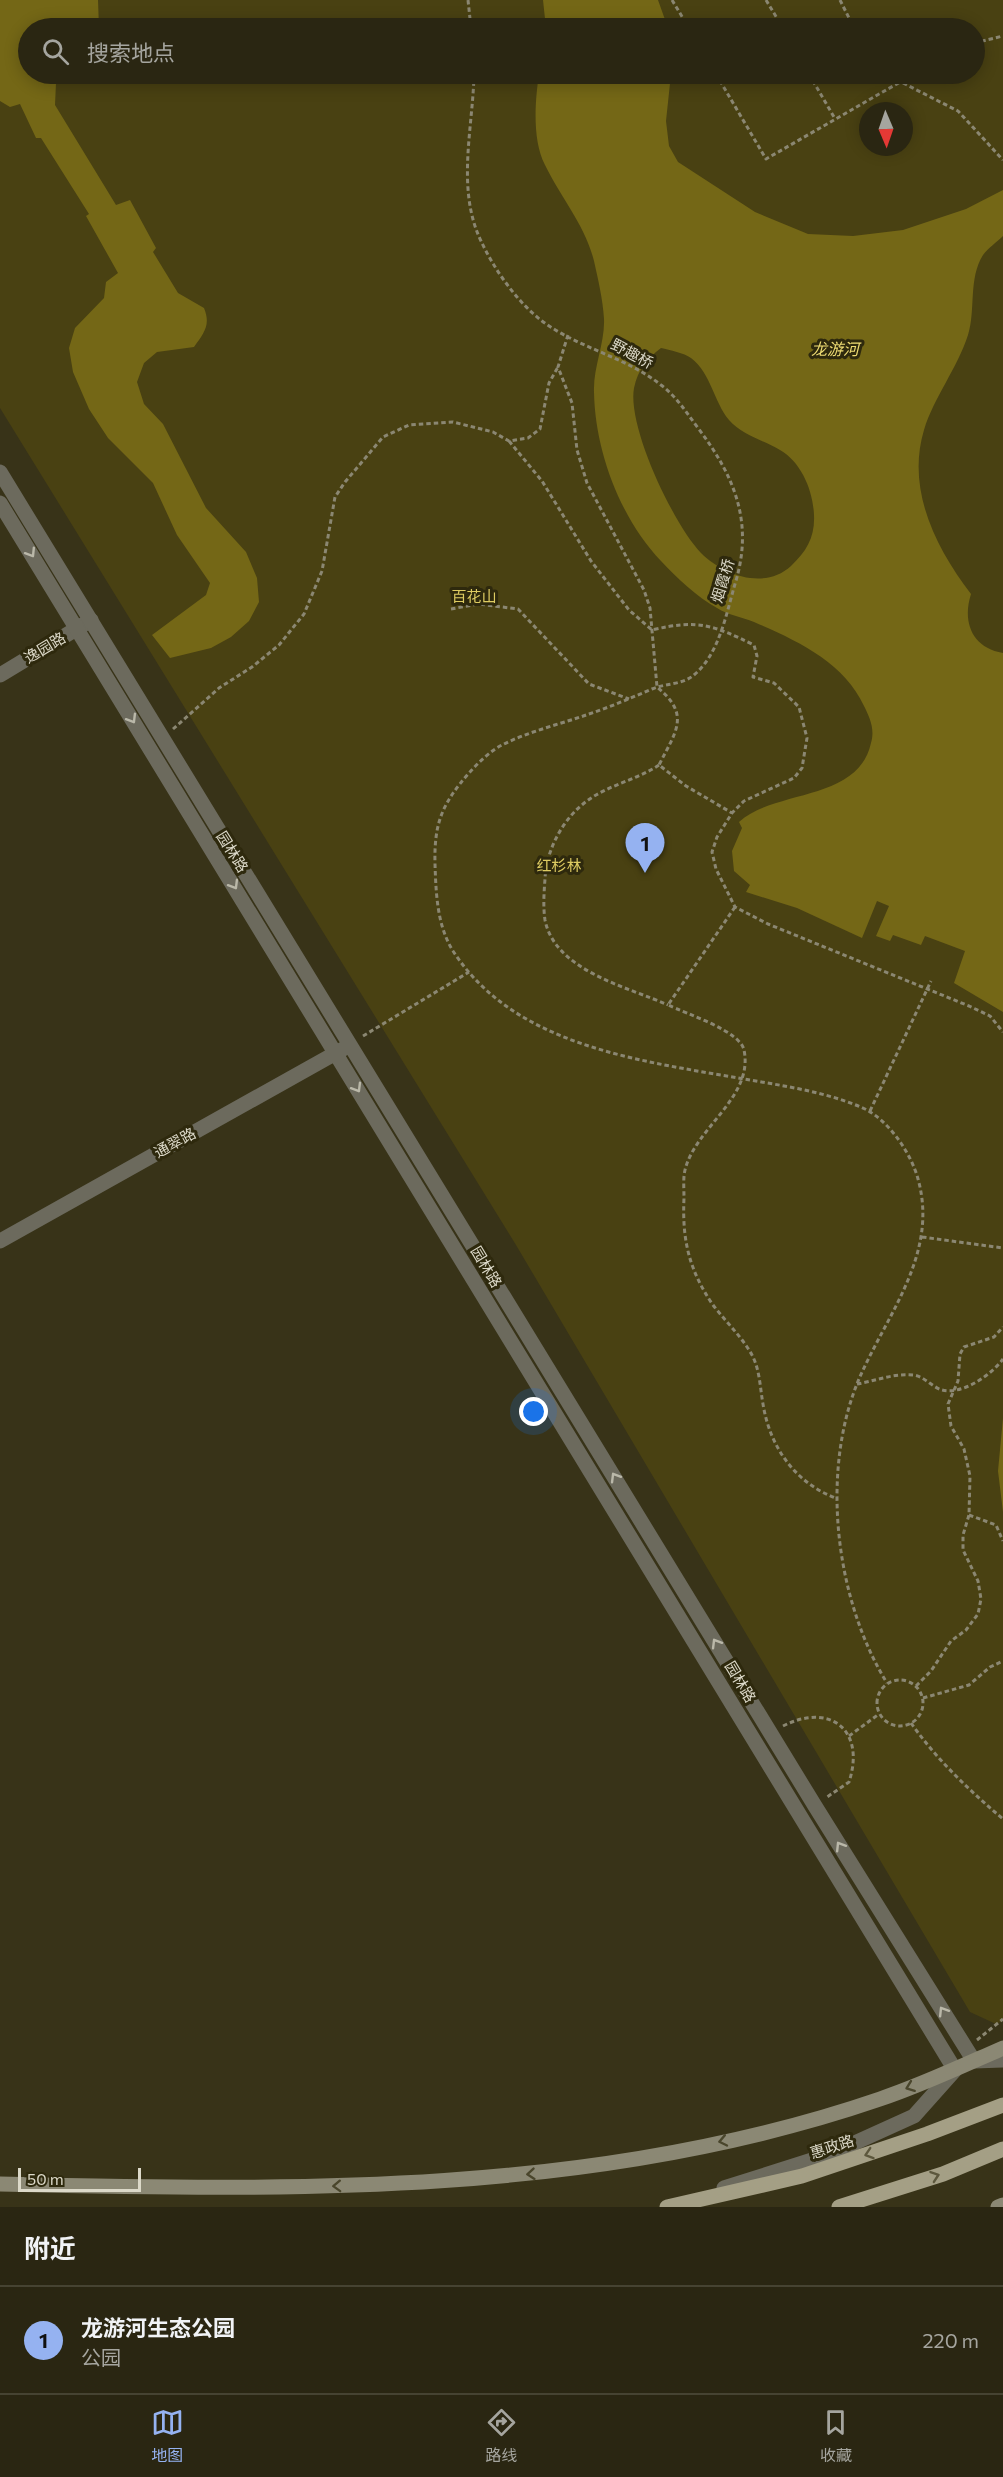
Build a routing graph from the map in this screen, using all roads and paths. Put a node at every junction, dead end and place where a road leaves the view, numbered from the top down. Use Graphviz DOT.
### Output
graph roads {
  1 [pos="468,0"];
  2 [pos="672,0"];
  3 [pos="766,0"];
  4 [pos="840,0"];
  5 [pos="470,18"];
  6 [pos="683,18"];
  7 [pos="777,18"];
  8 [pos="849,18"];
  9 [pos="1003,36"];
  10 [pos="985,40"];
  11 [pos="473,84"];
  12 [pos="722,84"];
  13 [pos="815,84"];
  14 [pos="897,84"];
  15 [pos="905,84"];
  16 [pos="834,117"];
  17 [pos="1003,160"];
  18 [pos="568,335"];
  19 [pos="558,367"];
  20 [pos="509,441"];
  21 [pos="0,472"];
  22 [pos="0,503"];
  23 [pos="744,552"];
  24 [pos="451,609"];
  25 [pos="91,620"];
  26 [pos="77,628"];
  27 [pos="721,628"];
  28 [pos="652,630"];
  29 [pos="0,675"];
  30 [pos="657,687"];
  31 [pos="629,699"];
  32 [pos="162,738"];
  33 [pos="660,765"];
  34 [pos="732,813"];
  35 [pos="735,907"];
  36 [pos="469,972"];
  37 [pos="931,981"];
  38 [pos="927,990"];
  39 [pos="668,1005"];
  40 [pos="1003,1032"];
  41 [pos="350,1044"];
  42 [pos="336,1053"];
  43 [pos="741,1078"];
  44 [pos="870,1111"];
  45 [pos="922,1237"];
  46 [pos="0,1241"];
  47 [pos="1003,1248"];
  48 [pos="1003,1327"];
  49 [pos="1003,1359"];
  50 [pos="857,1384"];
  51 [pos="952,1391"];
  52 [pos="838,1499"];
  53 [pos="969,1515"];
  54 [pos="1003,1523"];
  55 [pos="996,1525"];
  56 [pos="1003,1541"];
  57 [pos="1003,1661"];
  58 [pos="887,1683"];
  59 [pos="916,1686"];
  60 [pos="923,1698"];
  61 [pos="879,1714"];
  62 [pos="911,1724"];
  63 [pos="771,1733"];
  64 [pos="849,1736"];
  65 [pos="815,1806"];
  66 [pos="1003,1819"];
  67 [pos="1003,2019"];
  68 [pos="1003,2048"];
  69 [pos="970,2055"];
  70 [pos="1003,2060"];
  71 [pos="955,2070"];
  72 [pos="1003,2105"];
  73 [pos="1003,2149"];
  74 [pos="0,2184"];
  75 [pos="1003,2205"];
  76 [pos="849,2206"];
  77 [pos="665,2207"];
  78 [pos="998,2207"];
  1 -- 5 [label="path"];
  2 -- 6 [label="path"];
  3 -- 7 [label="path"];
  4 -- 8 [label="path"];
  9 -- 10 [label="path"];
  11 -- 18 [label="path, 野趣桥"];
  12 -- 16 [label="path"];
  13 -- 16 [label="path"];
  14 -- 16 [label="path"];
  15 -- 17 [label="path"];
  18 -- 19 [label="path"];
  18 -- 23 [label="path, 野趣桥"];
  19 -- 20 [label="path"];
  19 -- 28 [label="path"];
  20 -- 28 [label="path"];
  20 -- 32 [label="path"];
  21 -- 25 [label="street, 园林路"];
  22 -- 26 [label="street, 园林路, one-way"];
  23 -- 27 [label="path, 烟霞桥"];
  24 -- 31 [label="path"];
  25 -- 26 [label="street, 逸园路"];
  25 -- 32 [label="street, 园林路"];
  26 -- 29 [label="street, 逸园路"];
  26 -- 42 [label="street, 园林路, one-way"];
  27 -- 28 [label="path"];
  27 -- 30 [label="path, 烟霞桥"];
  27 -- 34 [label="path"];
  28 -- 30 [label="path"];
  30 -- 31 [label="path, 烟霞桥"];
  30 -- 33 [label="path"];
  31 -- 36 [label="path, 烟霞桥"];
  32 -- 41 [label="street, 园林路"];
  33 -- 34 [label="path"];
  33 -- 39 [label="path"];
  34 -- 35 [label="path"];
  35 -- 38 [label="path"];
  35 -- 39 [label="path"];
  36 -- 41 [label="path"];
  36 -- 43 [label="path, 烟霞桥"];
  37 -- 38 [label="path"];
  38 -- 40 [label="path"];
  38 -- 44 [label="path"];
  39 -- 43 [label="path"];
  41 -- 42 [label="street, 通翠路"];
  63 -- 41 [label="street, 园林路, one-way"];
  42 -- 46 [label="street, 通翠路"];
  42 -- 71 [label="street, 园林路, one-way"];
  43 -- 44 [label="path, 烟霞桥"];
  43 -- 52 [label="path"];
  44 -- 45 [label="path"];
  45 -- 47 [label="path"];
  45 -- 50 [label="path"];
  48 -- 51 [label="path"];
  49 -- 51 [label="path"];
  50 -- 51 [label="path"];
  50 -- 52 [label="path"];
  51 -- 53 [label="path"];
  52 -- 58 [label="path"];
  53 -- 55 [label="path"];
  53 -- 59 [label="path"];
  54 -- 55 [label="path"];
  55 -- 56 [label="path"];
  57 -- 60 [label="path"];
  58 -- 59 [label="path"];
  58 -- 61 [label="path"];
  59 -- 60 [label="path"];
  60 -- 62 [label="path"];
  61 -- 62 [label="path"];
  61 -- 64 [label="path"];
  62 -- 66 [label="path"];
  63 -- 64 [label="path"];
  63 -- 65 [label="street, 园林路"];
  64 -- 65 [label="path"];
  69 -- 65 [label="street, 园林路, one-way"];
  67 -- 69 [label="path"];
  68 -- 69 [label="main road"];
  69 -- 70 [label="street"];
  69 -- 71 [label="main road"];
  71 -- 74 [label="main road, one-way"];
  71 -- 77 [label="street"];
  72 -- 77 [label="main road, 惠政路, one-way"];
  76 -- 73 [label="main road, one-way"];
  75 -- 78 [label="main road"];
}
